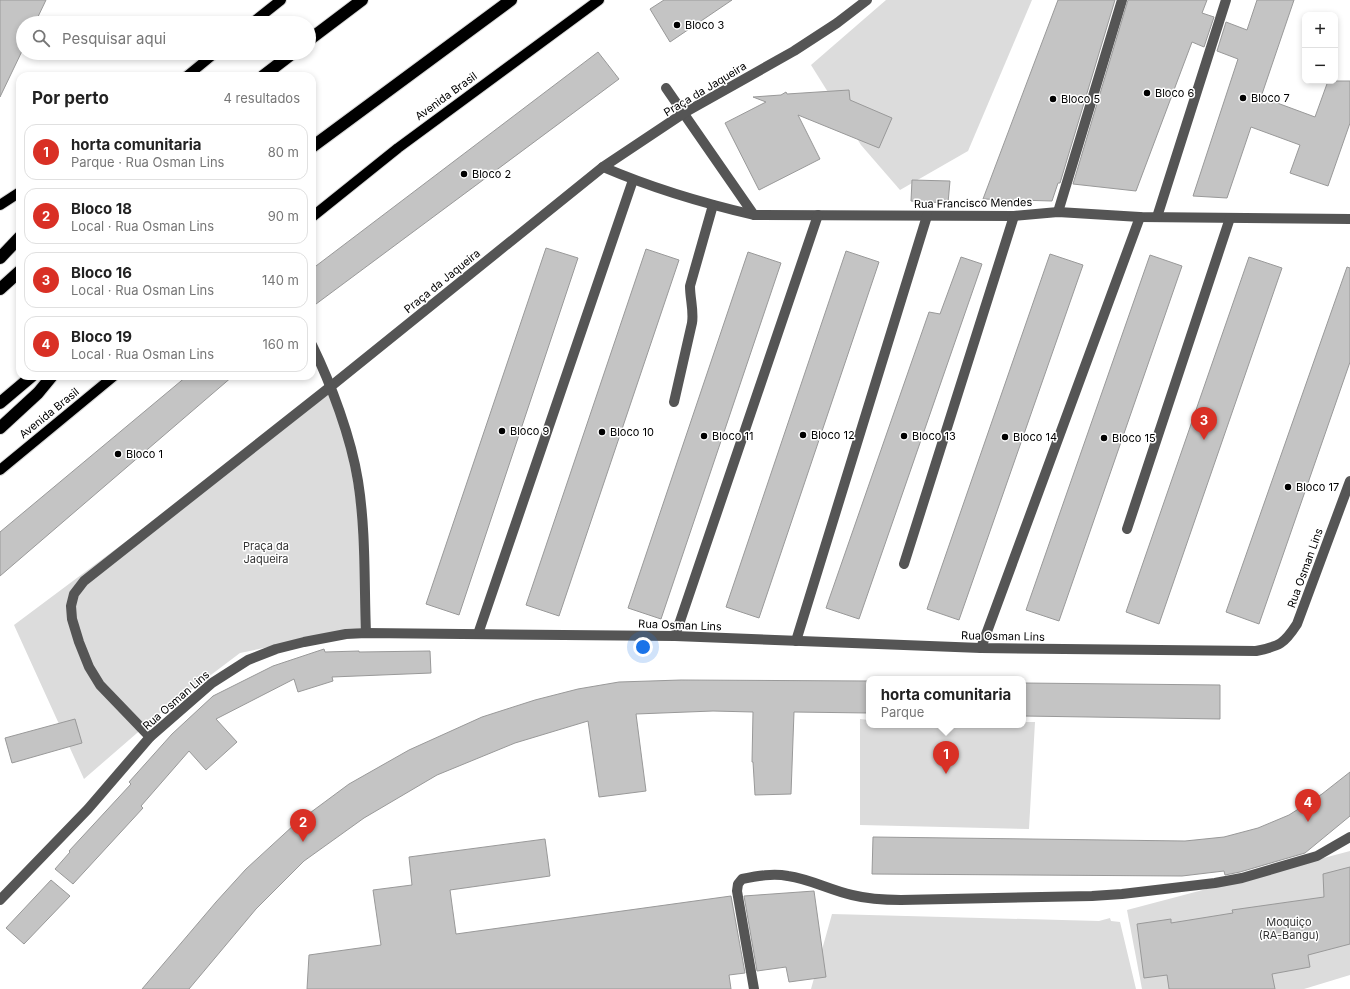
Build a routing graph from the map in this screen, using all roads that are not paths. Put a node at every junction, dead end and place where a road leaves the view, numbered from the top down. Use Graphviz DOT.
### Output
graph roads {
  1 [pos="281,0"];
  2 [pos="362,0"];
  3 [pos="511,0"];
  4 [pos="520,0"];
  5 [pos="599,0"];
  6 [pos="867,0"];
  7 [pos="1122,0"];
  8 [pos="1226,0"];
  9 [pos="261,16"];
  10 [pos="470,30"];
  11 [pos="316,35"];
  12 [pos="206,60"];
  13 [pos="284,60"];
  14 [pos="191,72"];
  15 [pos="268,72"];
  16 [pos="666,88"];
  17 [pos="684,113"];
  18 [pos="316,144"];
  19 [pos="603,167"];
  20 [pos="633,180"];
  21 [pos="16,195"];
  22 [pos="0,205"];
  23 [pos="713,205"];
  24 [pos="1058,212"];
  25 [pos="316,214"];
  26 [pos="754,215"];
  27 [pos="818,215"];
  28 [pos="927,216"];
  29 [pos="1014,216"];
  30 [pos="1140,217"];
  31 [pos="1157,217"];
  32 [pos="1230,218"];
  33 [pos="1350,219"];
  34 [pos="16,241"];
  35 [pos="0,258"];
  36 [pos="16,275"];
  37 [pos="0,289"];
  38 [pos="316,354"];
  39 [pos="27,380"];
  40 [pos="48,380"];
  41 [pos="109,380"];
  42 [pos="330,387"];
  43 [pos="674,402"];
  44 [pos="0,403"];
  45 [pos="0,428"];
  46 [pos="0,470"];
  47 [pos="1350,481"];
  48 [pos="1127,529"];
  49 [pos="904,564"];
  50 [pos="366,633"];
  51 [pos="478,634"];
  52 [pos="675,636"];
  53 [pos="796,641"];
  54 [pos="981,648"];
  55 [pos="150,738"];
  56 [pos="1350,837"];
  57 [pos="0,900"];
  58 [pos="754,989"];
  1 -- 9 [label="main road"];
  2 -- 11 [label="highway"];
  3 -- 10 [label="highway"];
  4 -- 10 [label="highway"];
  5 -- 25 [label="main road, Avenida Brasil"];
  6 -- 17 [label="street, Praça da Jaqueira"];
  7 -- 24 [label="street"];
  8 -- 31 [label="street"];
  10 -- 18 [label="highway"];
  12 -- 14 [label="main road"];
  13 -- 15 [label="highway"];
  16 -- 17 [label="street"];
  17 -- 19 [label="street, Praça da Jaqueira"];
  17 -- 26 [label="street"];
  19 -- 20 [label="street, Rua Francisco Mendes"];
  19 -- 42 [label="street, Praça da Jaqueira"];
  20 -- 23 [label="street, Rua Francisco Mendes"];
  20 -- 51 [label="street"];
  21 -- 22 [label="main road"];
  23 -- 26 [label="street, Rua Francisco Mendes"];
  23 -- 43 [label="street"];
  24 -- 29 [label="street, Rua Francisco Mendes"];
  24 -- 30 [label="street, Rua Francisco Mendes"];
  26 -- 27 [label="street, Rua Francisco Mendes"];
  27 -- 28 [label="street, Rua Francisco Mendes"];
  27 -- 52 [label="street"];
  28 -- 29 [label="street, Rua Francisco Mendes"];
  28 -- 53 [label="street"];
  29 -- 49 [label="street"];
  30 -- 31 [label="street, Rua Francisco Mendes"];
  30 -- 54 [label="street"];
  31 -- 32 [label="street, Rua Francisco Mendes"];
  32 -- 33 [label="street, Rua Francisco Mendes"];
  32 -- 48 [label="street"];
  34 -- 35 [label="highway"];
  36 -- 37 [label="highway"];
  38 -- 42 [label="street"];
  39 -- 44 [label="highway"];
  40 -- 45 [label="highway"];
  41 -- 46 [label="main road, Avenida Brasil"];
  42 -- 50 [label="street"];
  42 -- 55 [label="street, Praça da Jaqueira"];
  47 -- 54 [label="street, Rua Osman Lins"];
  50 -- 51 [label="street, Rua Osman Lins"];
  50 -- 55 [label="street, Rua Osman Lins"];
  51 -- 52 [label="street, Rua Osman Lins"];
  52 -- 53 [label="street, Rua Osman Lins"];
  53 -- 54 [label="street, Rua Osman Lins"];
  55 -- 57 [label="street, Rua Osman Lins"];
  56 -- 58 [label="street"];
}
